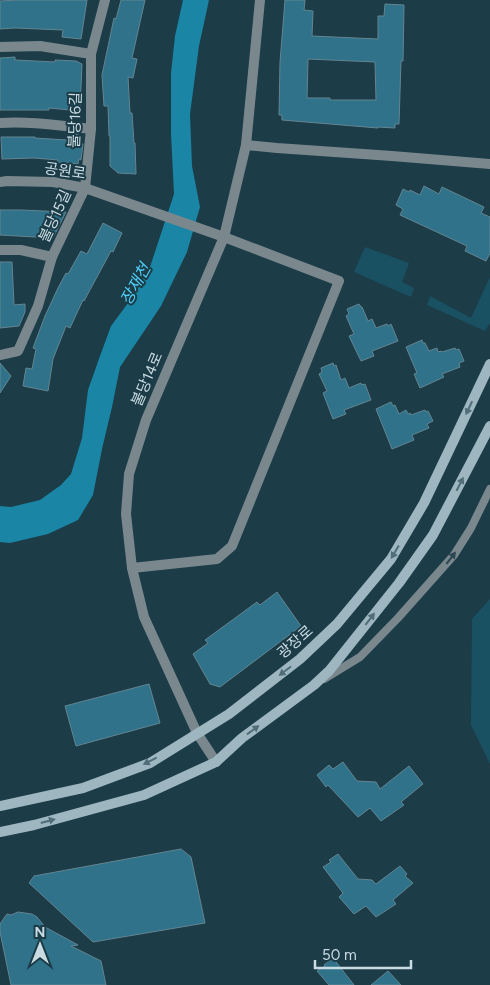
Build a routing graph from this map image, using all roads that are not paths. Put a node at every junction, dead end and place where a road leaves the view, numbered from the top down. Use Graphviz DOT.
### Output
graph roads {
  1 [pos="105,0"];
  2 [pos="260,0"];
  3 [pos="0,47"];
  4 [pos="91,54"];
  5 [pos="0,124"];
  6 [pos="92,130"];
  7 [pos="246,145"];
  8 [pos="490,164"];
  9 [pos="0,182"];
  10 [pos="85,188"];
  11 [pos="224,237"];
  12 [pos="0,250"];
  13 [pos="52,257"];
  14 [pos="0,355"];
  15 [pos="490,364"];
  16 [pos="490,426"];
  17 [pos="490,489"];
  18 [pos="132,568"];
  19 [pos="314,685"];
  20 [pos="197,733"];
  21 [pos="216,762"];
  22 [pos="0,806"];
  23 [pos="0,832"];
  1 -- 4 [label="street, 불당16길"];
  2 -- 7 [label="street, 불당14로"];
  3 -- 4 [label="street"];
  4 -- 6 [label="street, 불당16길"];
  5 -- 6 [label="street"];
  6 -- 10 [label="street, 불당16길"];
  7 -- 8 [label="street"];
  7 -- 11 [label="street, 불당14로"];
  9 -- 10 [label="street, 공원로"];
  10 -- 11 [label="street, 공원로"];
  10 -- 13 [label="street, 불당15길"];
  11 -- 18 [label="street, 불당14로"];
  11 -- 18 [label="street"];
  12 -- 13 [label="street, 불당15길"];
  13 -- 14 [label="street, 불당15길"];
  15 -- 20 [label="main road, 광장로, one-way"];
  19 -- 16 [label="main road, one-way"];
  19 -- 17 [label="lane, one-way"];
  18 -- 20 [label="street, 불당14로"];
  21 -- 19 [label="main road, one-way"];
  20 -- 21 [label="street, 불당14로"];
  20 -- 22 [label="main road, 광장로, one-way"];
  23 -- 21 [label="main road, one-way"];
}
